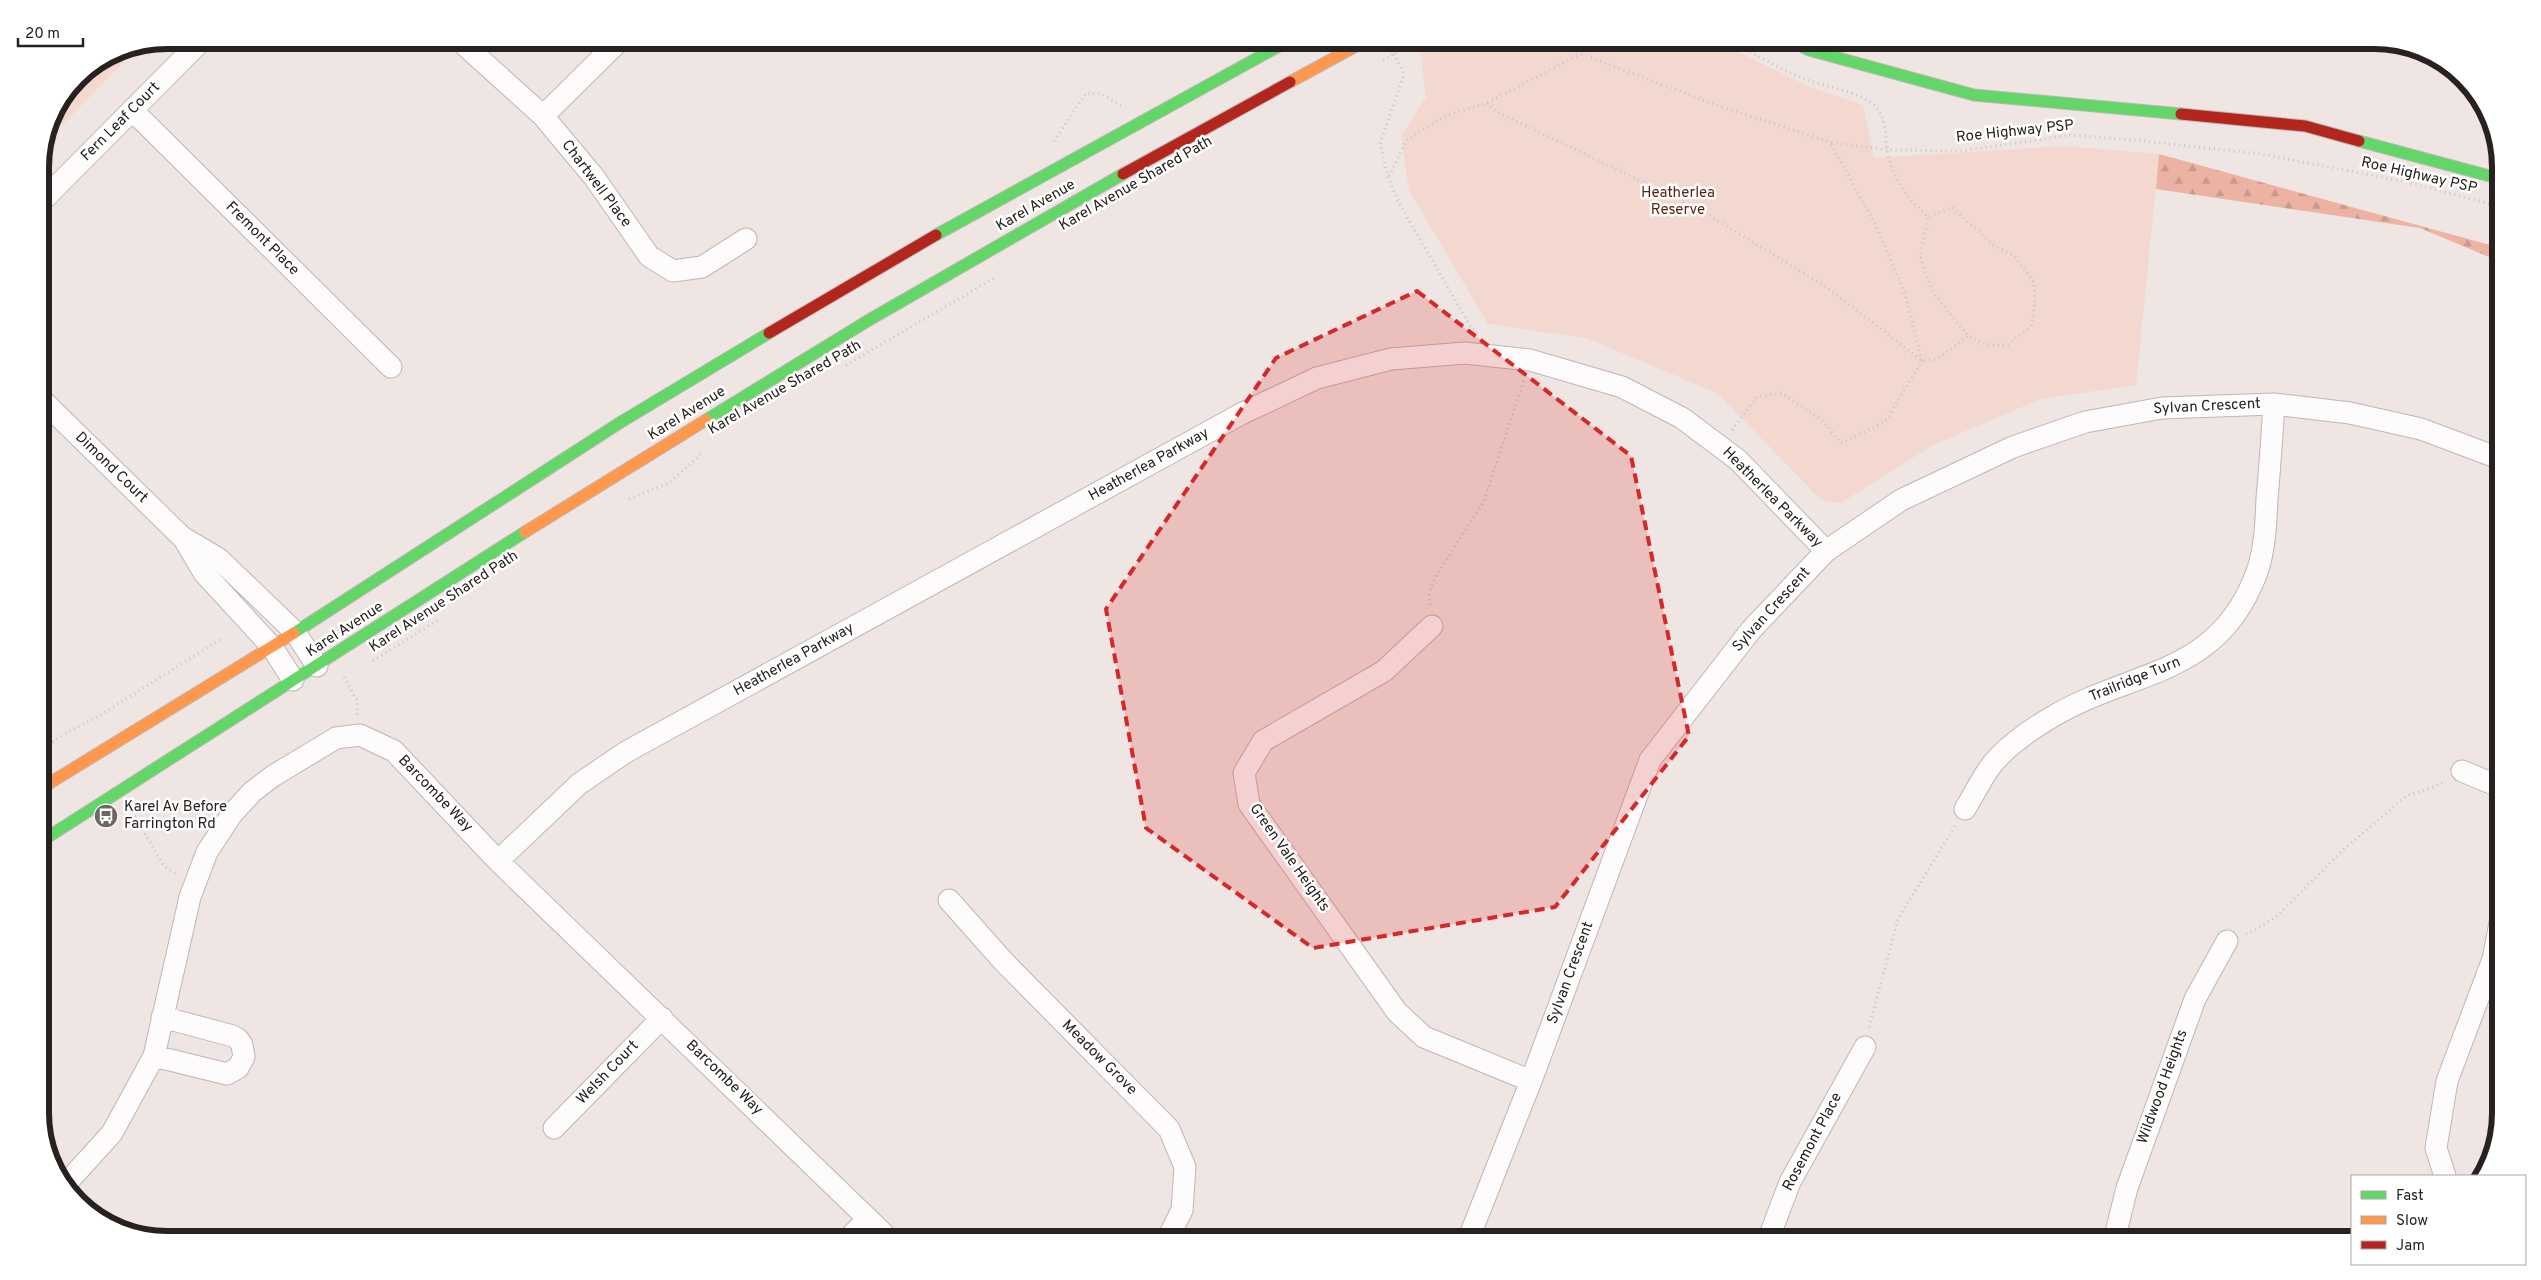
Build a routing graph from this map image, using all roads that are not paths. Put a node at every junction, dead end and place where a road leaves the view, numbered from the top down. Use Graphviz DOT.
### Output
graph roads {
  1 [pos="193,49"];
  2 [pos="469,49"];
  3 [pos="611,49"];
  4 [pos="1274,49"];
  5 [pos="1350,49"];
  6 [pos="1808,49"];
  7 [pos="133,111"];
  8 [pos="543,116"];
  9 [pos="2492,177"];
  10 [pos="49,194"];
  11 [pos="746,239"];
  12 [pos="391,367"];
  13 [pos="2274,404"];
  14 [pos="49,407"];
  15 [pos="2492,456"];
  16 [pos="554,481"];
  17 [pos="521,486"];
  18 [pos="182,537"];
  19 [pos="1826,551"];
  20 [pos="1432,626"];
  21 [pos="295,632"];
  22 [pos="272,647"];
  23 [pos="317,666"];
  24 [pos="294,680"];
  25 [pos="2462,771"];
  26 [pos="49,783"];
  27 [pos="2492,784"];
  28 [pos="1965,809"];
  29 [pos="49,836"];
  30 [pos="498,861"];
  31 [pos="949,900"];
  32 [pos="2227,941"];
  33 [pos="2492,959"];
  34 [pos="162,1017"];
  35 [pos="662,1018"];
  36 [pos="1865,1047"];
  37 [pos="154,1056"];
  38 [pos="1531,1080"];
  39 [pos="554,1128"];
  40 [pos="2445,1175"];
  41 [pos="70,1180"];
  42 [pos="867,1220"];
  43 [pos="856,1231"];
  44 [pos="880,1231"];
  45 [pos="1171,1231"];
  46 [pos="1472,1231"];
  47 [pos="1771,1231"];
  48 [pos="2116,1231"];
  1 -- 7 [label="street, Fern Leaf Court"];
  2 -- 8 [label="street, Chartwell Place"];
  3 -- 8 [label="street"];
  4 -- 17 [label="main road, Karel Avenue"];
  5 -- 23 [label="main road, Karel Avenue"];
  6 -- 9 [label="main road"];
  7 -- 10 [label="street, Fern Leaf Court"];
  7 -- 12 [label="street, Fremont Place"];
  8 -- 11 [label="street, Chartwell Place"];
  13 -- 15 [label="street, Sylvan Crescent"];
  13 -- 19 [label="street, Sylvan Crescent"];
  13 -- 28 [label="street, Trailridge Turn"];
  14 -- 18 [label="street, Dimond Court"];
  16 -- 17 [label="main road"];
  17 -- 21 [label="main road, Karel Avenue"];
  18 -- 21 [label="street, Dimond Court"];
  18 -- 22 [label="street, Dimond Court"];
  19 -- 30 [label="street, Heatherlea Parkway"];
  19 -- 38 [label="street, Sylvan Crescent"];
  20 -- 38 [label="street, Green Vale Heights"];
  21 -- 22 [label="main road, Karel Avenue"];
  21 -- 23 [label="street, Dimond Court"];
  22 -- 24 [label="street, Dimond Court"];
  22 -- 26 [label="main road, Karel Avenue"];
  23 -- 24 [label="main road, Karel Avenue"];
  24 -- 29 [label="main road, Karel Avenue"];
  25 -- 27 [label="street"];
  30 -- 34 [label="street, Barcombe Way"];
  30 -- 35 [label="street, Barcombe Way"];
  31 -- 45 [label="street, Meadow Grove"];
  32 -- 48 [label="street, Wildwood Heights"];
  33 -- 40 [label="street"];
  34 -- 37 [label="street"];
  34 -- 37 [label="street"];
  35 -- 39 [label="street, Welsh Court"];
  35 -- 42 [label="street, Barcombe Way"];
  36 -- 47 [label="street, Rosemont Place"];
  37 -- 41 [label="street"];
  38 -- 46 [label="street, Sylvan Crescent"];
  42 -- 43 [label="street"];
  42 -- 44 [label="street, Barcombe Way"];
}
